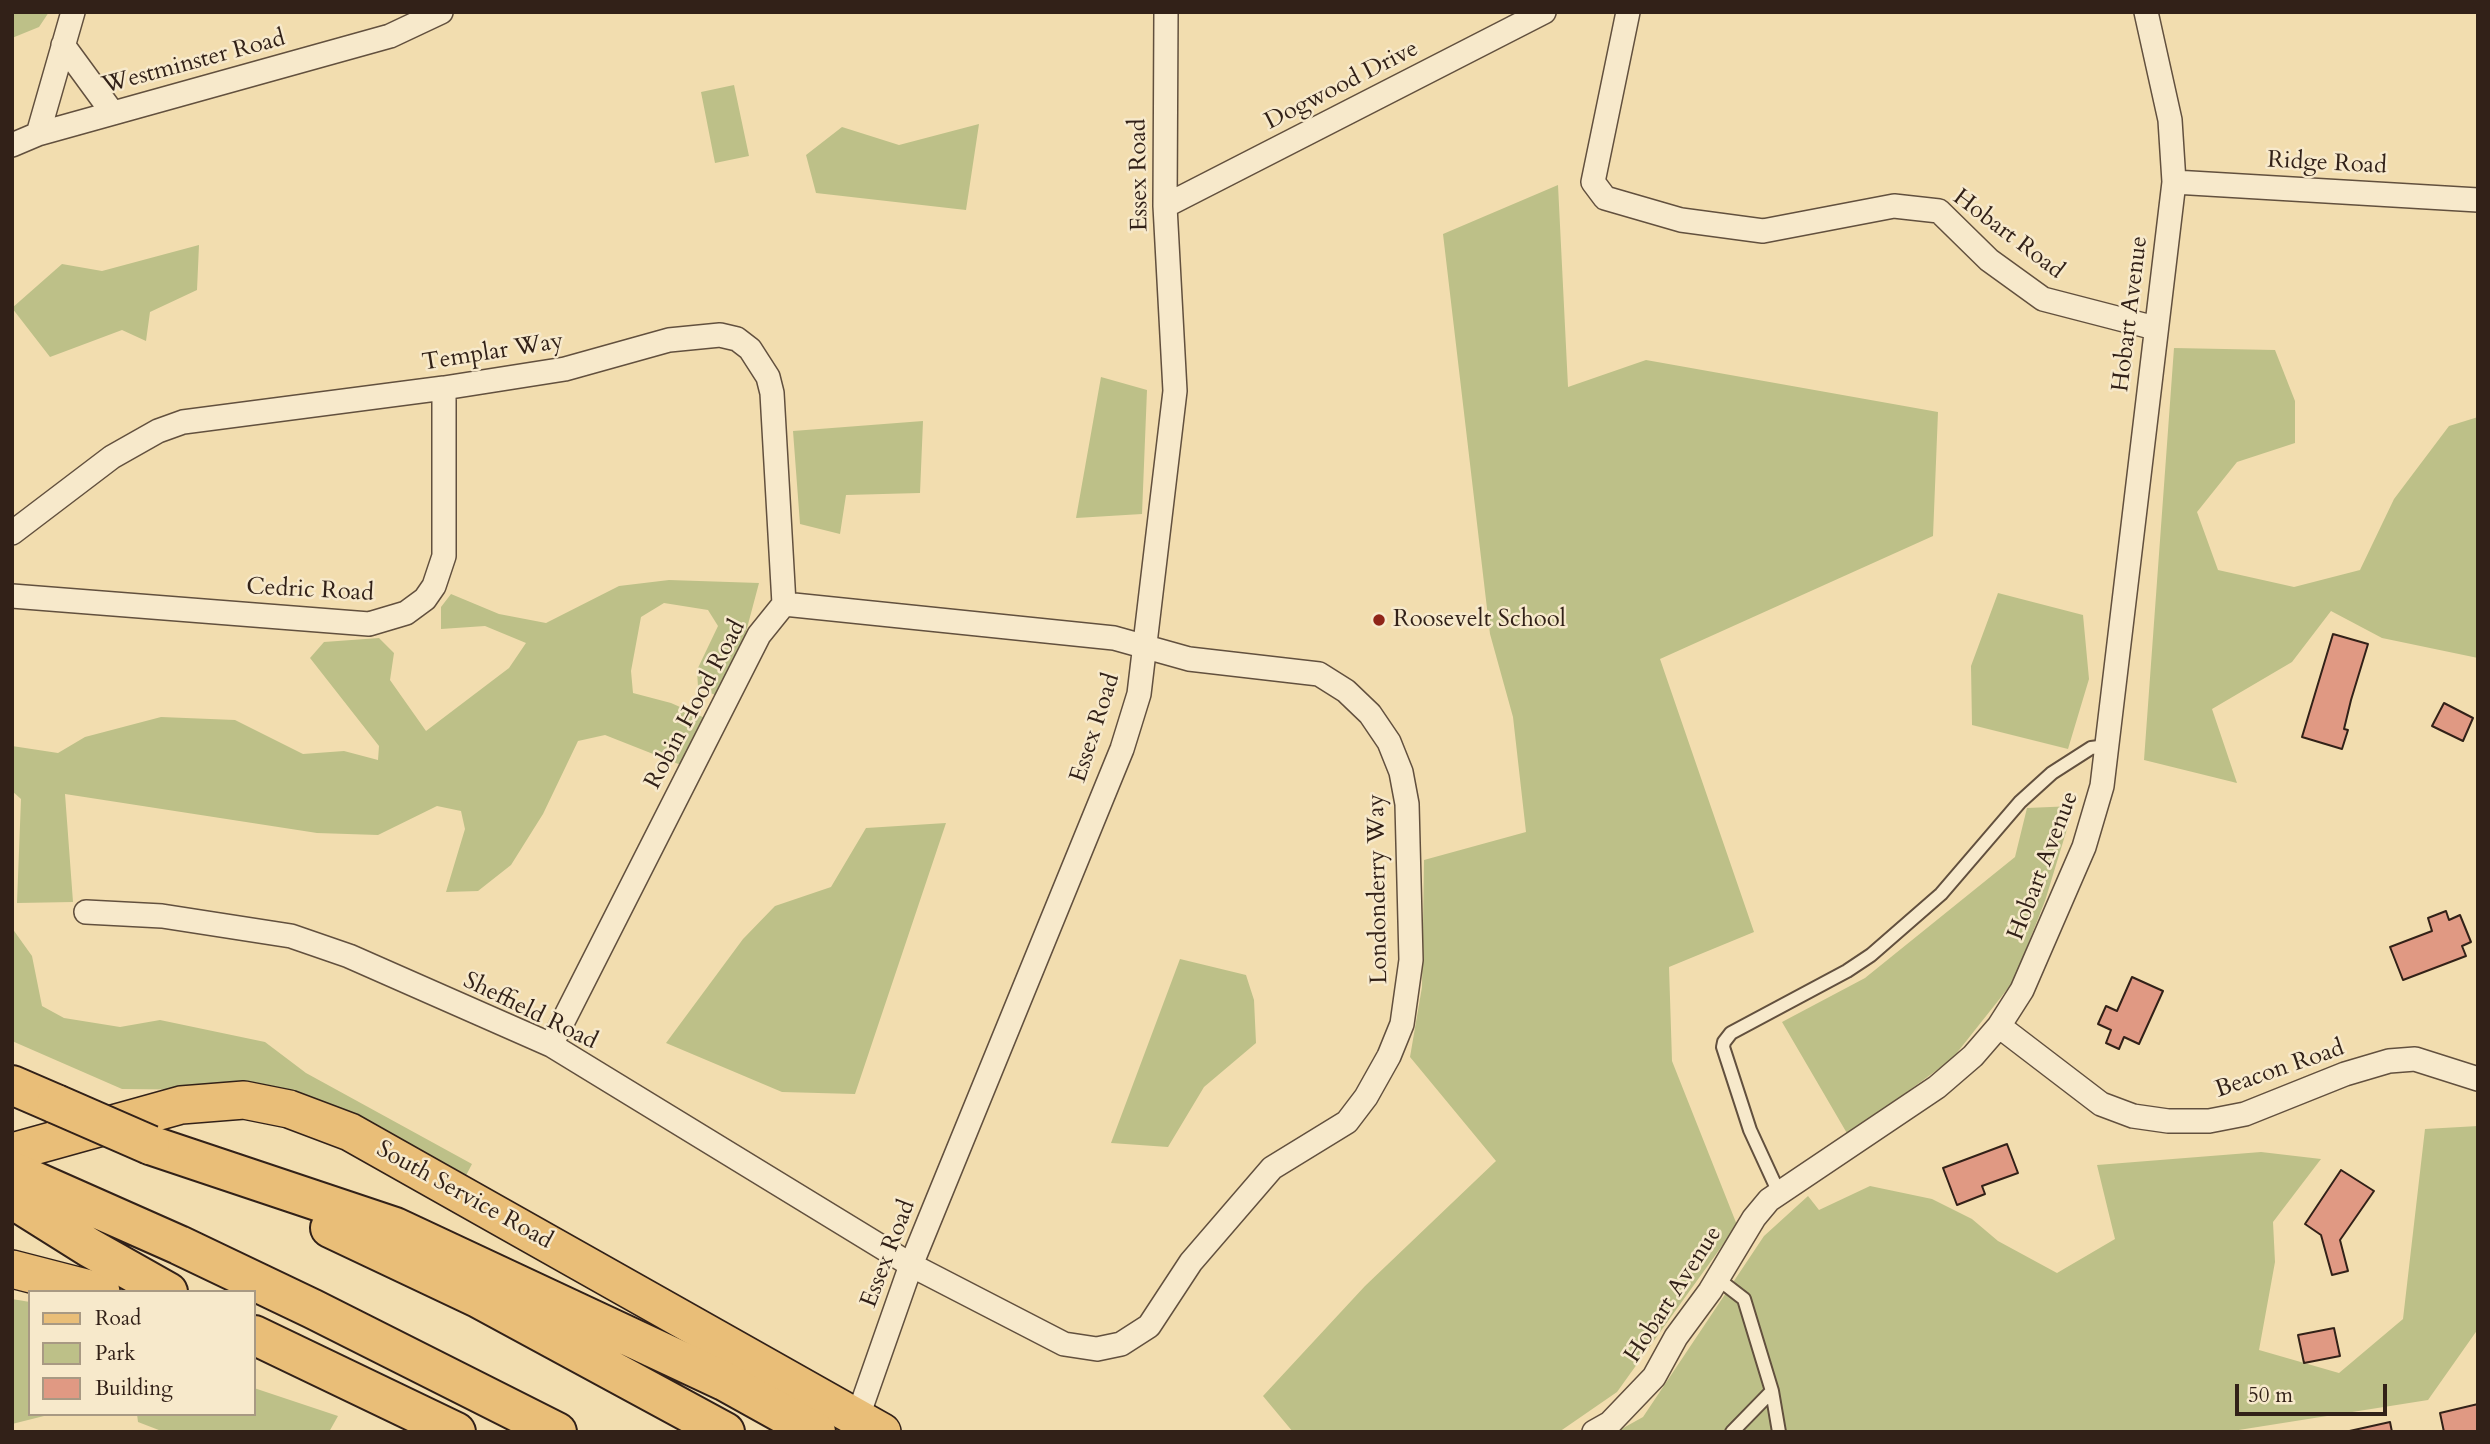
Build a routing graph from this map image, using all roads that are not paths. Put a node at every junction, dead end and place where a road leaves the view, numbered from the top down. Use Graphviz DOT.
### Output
graph roads {
  1 [pos="73,12"];
  2 [pos="441,12"];
  3 [pos="1166,12"];
  4 [pos="1544,12"];
  5 [pos="1628,12"];
  6 [pos="2146,12"];
  7 [pos="63,45"];
  8 [pos="112,112"];
  9 [pos="38,134"];
  10 [pos="12,145"];
  11 [pos="2174,182"];
  12 [pos="2478,200"];
  13 [pos="1165,206"];
  14 [pos="2155,328"];
  15 [pos="444,388"];
  16 [pos="12,533"];
  17 [pos="12,596"];
  18 [pos="784,604"];
  19 [pos="1145,648"];
  20 [pos="2106,746"];
  21 [pos="86,912"];
  22 [pos="1999,1026"];
  23 [pos="551,1045"];
  24 [pos="2478,1079"];
  25 [pos="12,1086"];
  26 [pos="150,1145"];
  27 [pos="18,1176"];
  28 [pos="1779,1193"];
  29 [pos="911,1265"];
  30 [pos="12,1269"];
  31 [pos="1718,1279"];
  32 [pos="93,1290"];
  33 [pos="164,1290"];
  34 [pos="256,1336"];
  35 [pos="256,1354"];
  36 [pos="1772,1391"];
  37 [pos="870,1424"];
  38 [pos="443,1432"];
  39 [pos="456,1432"];
  40 [pos="558,1432"];
  41 [pos="724,1432"];
  42 [pos="816,1432"];
  43 [pos="1594,1432"];
  44 [pos="1732,1432"];
  45 [pos="1779,1432"];
  1 -- 7 [label="street"];
  2 -- 8 [label="street, Westminster Road"];
  3 -- 13 [label="street, Essex Road"];
  4 -- 13 [label="street, Dogwood Drive"];
  5 -- 14 [label="street, Hobart Road"];
  6 -- 11 [label="street, Hobart Avenue"];
  7 -- 8 [label="street"];
  7 -- 9 [label="street"];
  8 -- 9 [label="street, Westminster Road"];
  9 -- 10 [label="street, Westminster Road"];
  11 -- 12 [label="street, Ridge Road"];
  11 -- 14 [label="street, Hobart Avenue"];
  13 -- 19 [label="street, Essex Road"];
  14 -- 20 [label="street, Hobart Avenue"];
  15 -- 16 [label="street, Templar Way"];
  15 -- 17 [label="street, Cedric Road"];
  15 -- 18 [label="street, Templar Way"];
  18 -- 19 [label="street"];
  18 -- 23 [label="street, Robin Hood Road"];
  19 -- 29 [label="street, Essex Road"];
  19 -- 29 [label="street, Londonderry Way"];
  20 -- 22 [label="street, Hobart Avenue"];
  20 -- 28 [label="lane"];
  21 -- 23 [label="street, Sheffield Road"];
  22 -- 24 [label="street, Beacon Road"];
  22 -- 28 [label="street, Hobart Avenue"];
  23 -- 29 [label="street, Sheffield Road"];
  25 -- 26 [label="highway, bridge"];
  26 -- 41 [label="highway"];
  26 -- 42 [label="highway"];
  27 -- 33 [label="highway"];
  27 -- 37 [label="main road, South Service Road"];
  27 -- 40 [label="highway"];
  28 -- 31 [label="street, Hobart Avenue"];
  29 -- 37 [label="street, Essex Road"];
  30 -- 32 [label="main road"];
  31 -- 36 [label="lane"];
  31 -- 43 [label="street, Hobart Avenue"];
  34 -- 39 [label="highway"];
  35 -- 38 [label="main road"];
  36 -- 44 [label="lane"];
  36 -- 45 [label="lane"];
}
